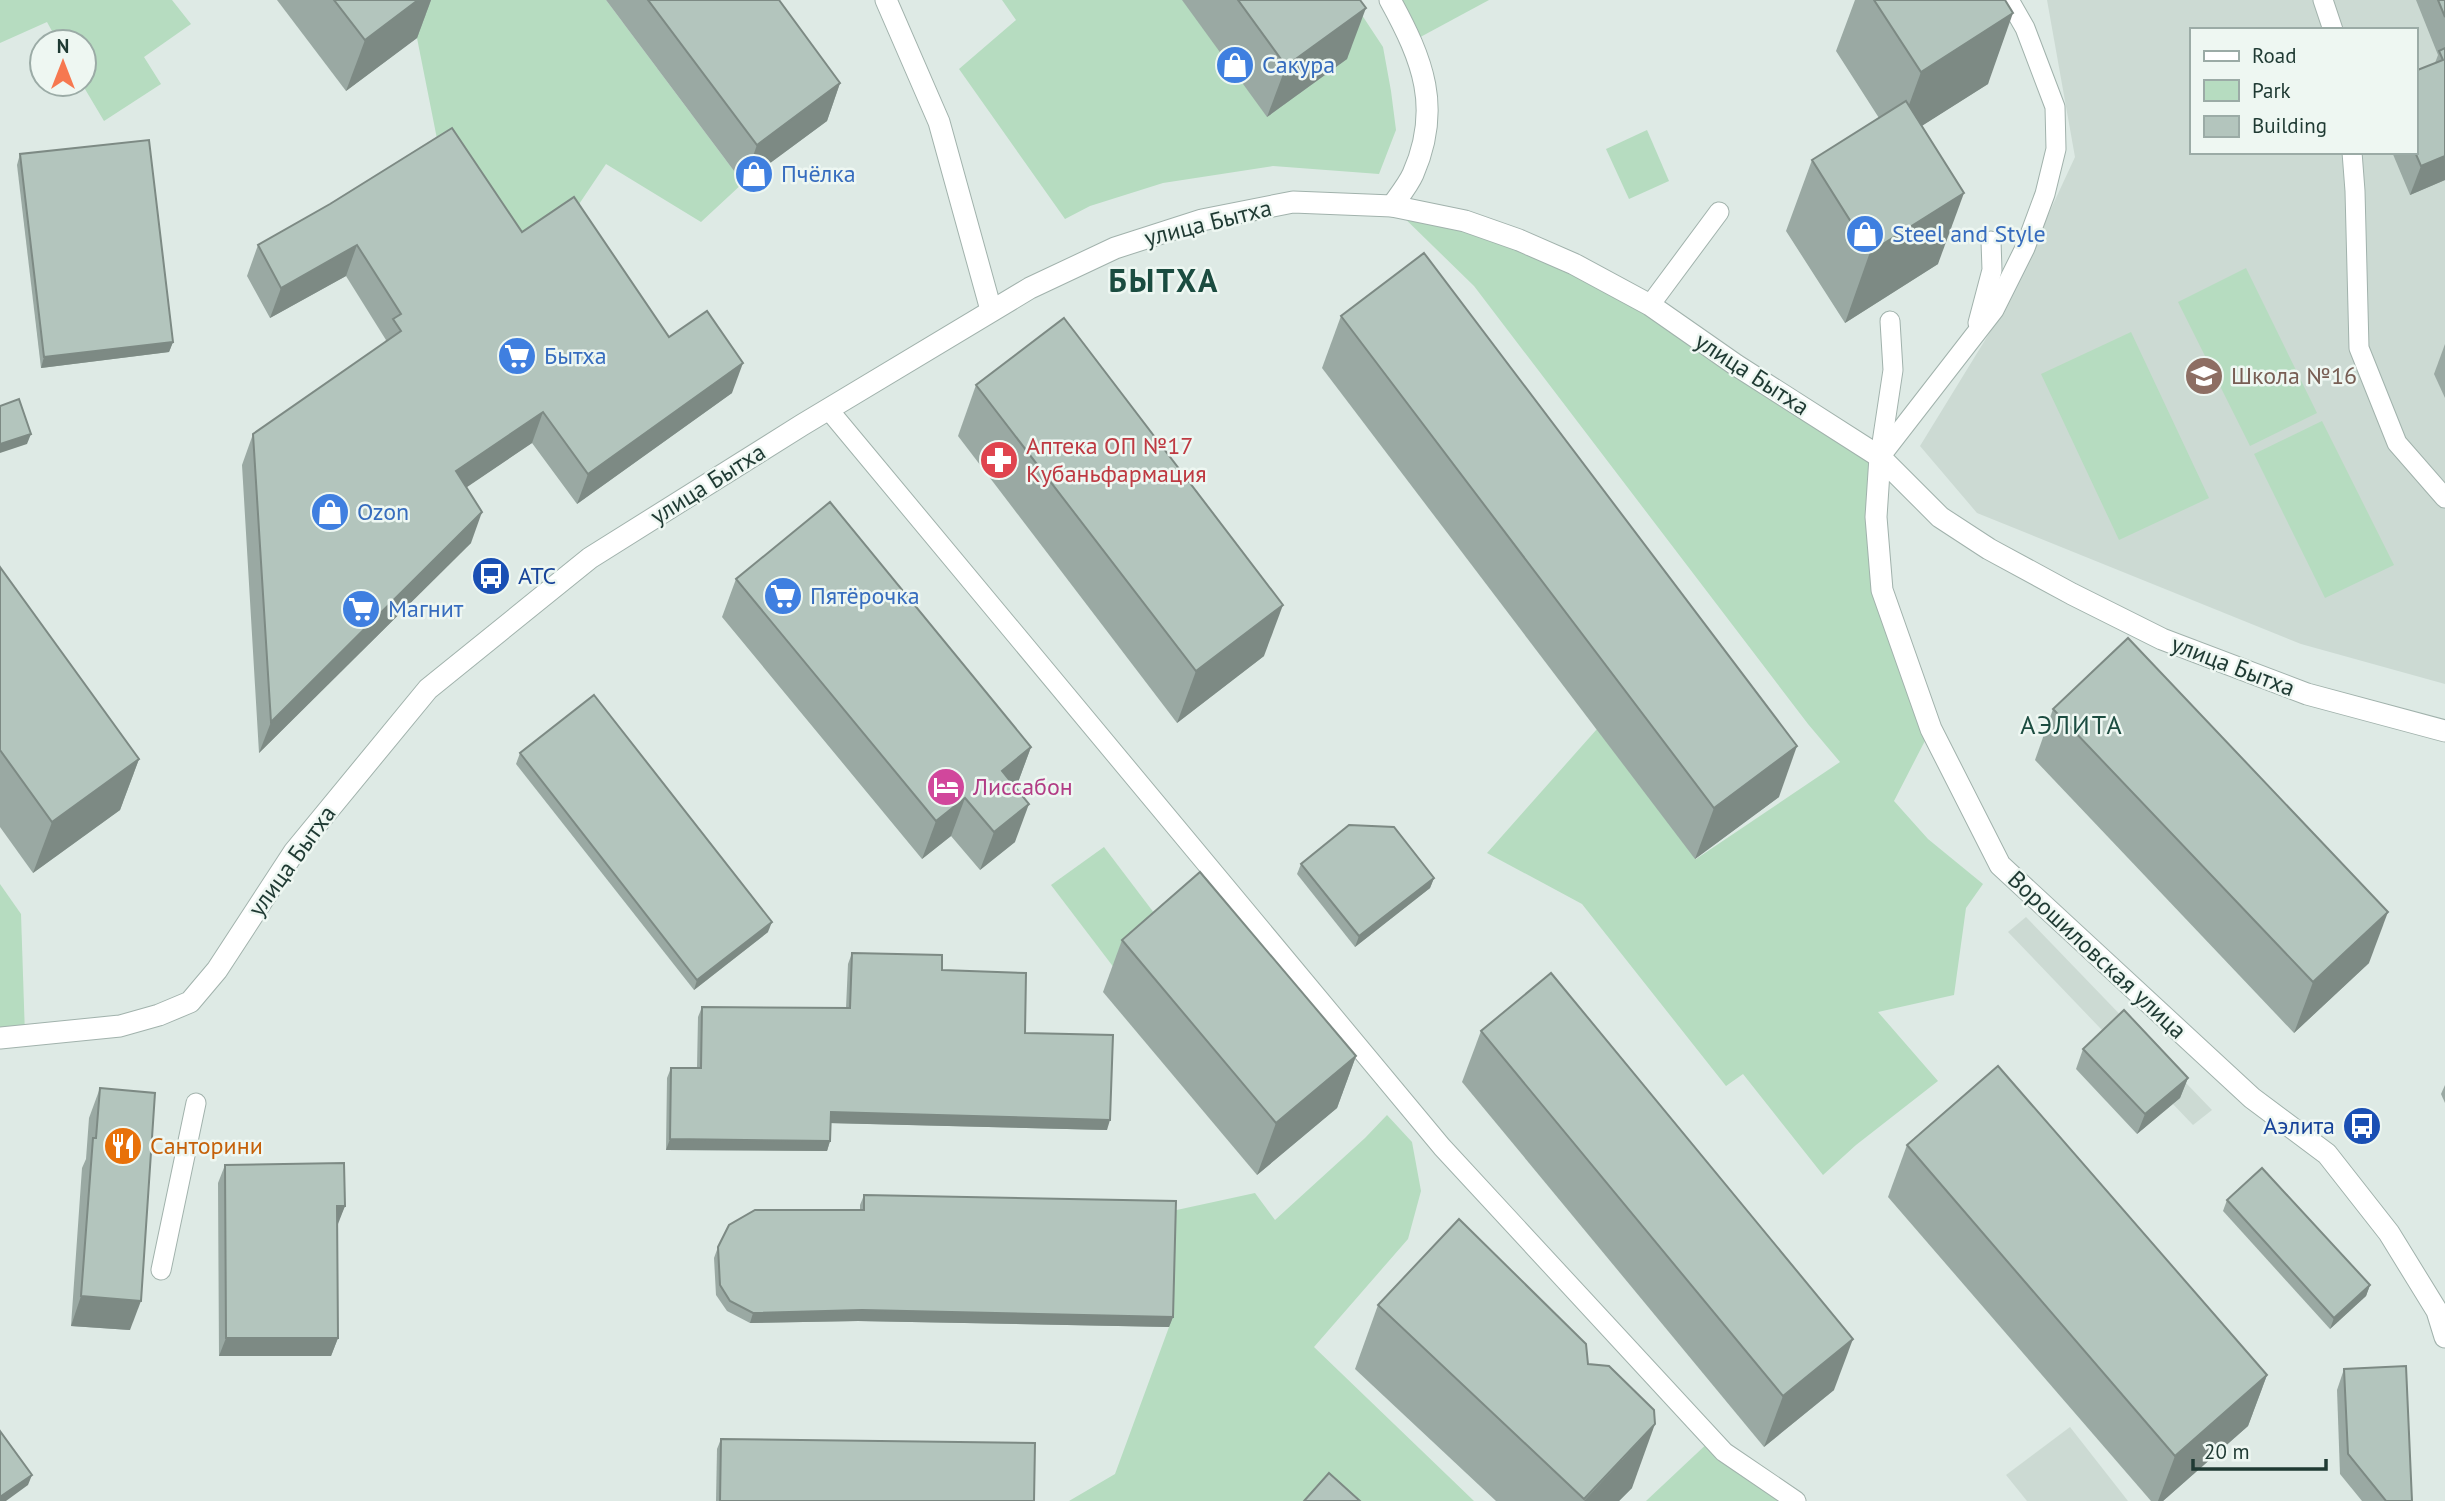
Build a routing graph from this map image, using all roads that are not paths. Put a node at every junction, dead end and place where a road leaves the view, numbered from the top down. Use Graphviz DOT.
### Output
graph roads {
  1 [pos="886,0"];
  2 [pos="1390,0"];
  3 [pos="2009,0"];
  4 [pos="2323,0"];
  5 [pos="2332,28"];
  6 [pos="2351,154"];
  7 [pos="1392,206"];
  8 [pos="1719,212"];
  9 [pos="1991,241"];
  10 [pos="1650,305"];
  11 [pos="991,310"];
  12 [pos="1890,321"];
  13 [pos="1975,334"];
  14 [pos="828,409"];
  15 [pos="1880,457"];
  16 [pos="2445,498"];
  17 [pos="2445,731"];
  18 [pos="0,1038"];
  19 [pos="195,1103"];
  20 [pos="161,1270"];
  21 [pos="2445,1337"];
  22 [pos="1796,1501"];
  1 -- 11 [label="street"];
  2 -- 7 [label="street"];
  3 -- 13 [label="lane"];
  4 -- 5 [label="lane"];
  6 -- 16 [label="lane"];
  7 -- 10 [label="street, улица Бытха"];
  7 -- 11 [label="street, улица Бытха"];
  8 -- 10 [label="lane"];
  9 -- 13 [label="lane"];
  10 -- 15 [label="street, улица Бытха"];
  11 -- 14 [label="street, улица Бытха"];
  12 -- 15 [label="lane"];
  13 -- 15 [label="lane"];
  14 -- 18 [label="street, улица Бытха"];
  14 -- 22 [label="lane"];
  15 -- 17 [label="street, улица Бытха"];
  15 -- 21 [label="street, Ворошиловская улица"];
  19 -- 20 [label="lane"];
}
